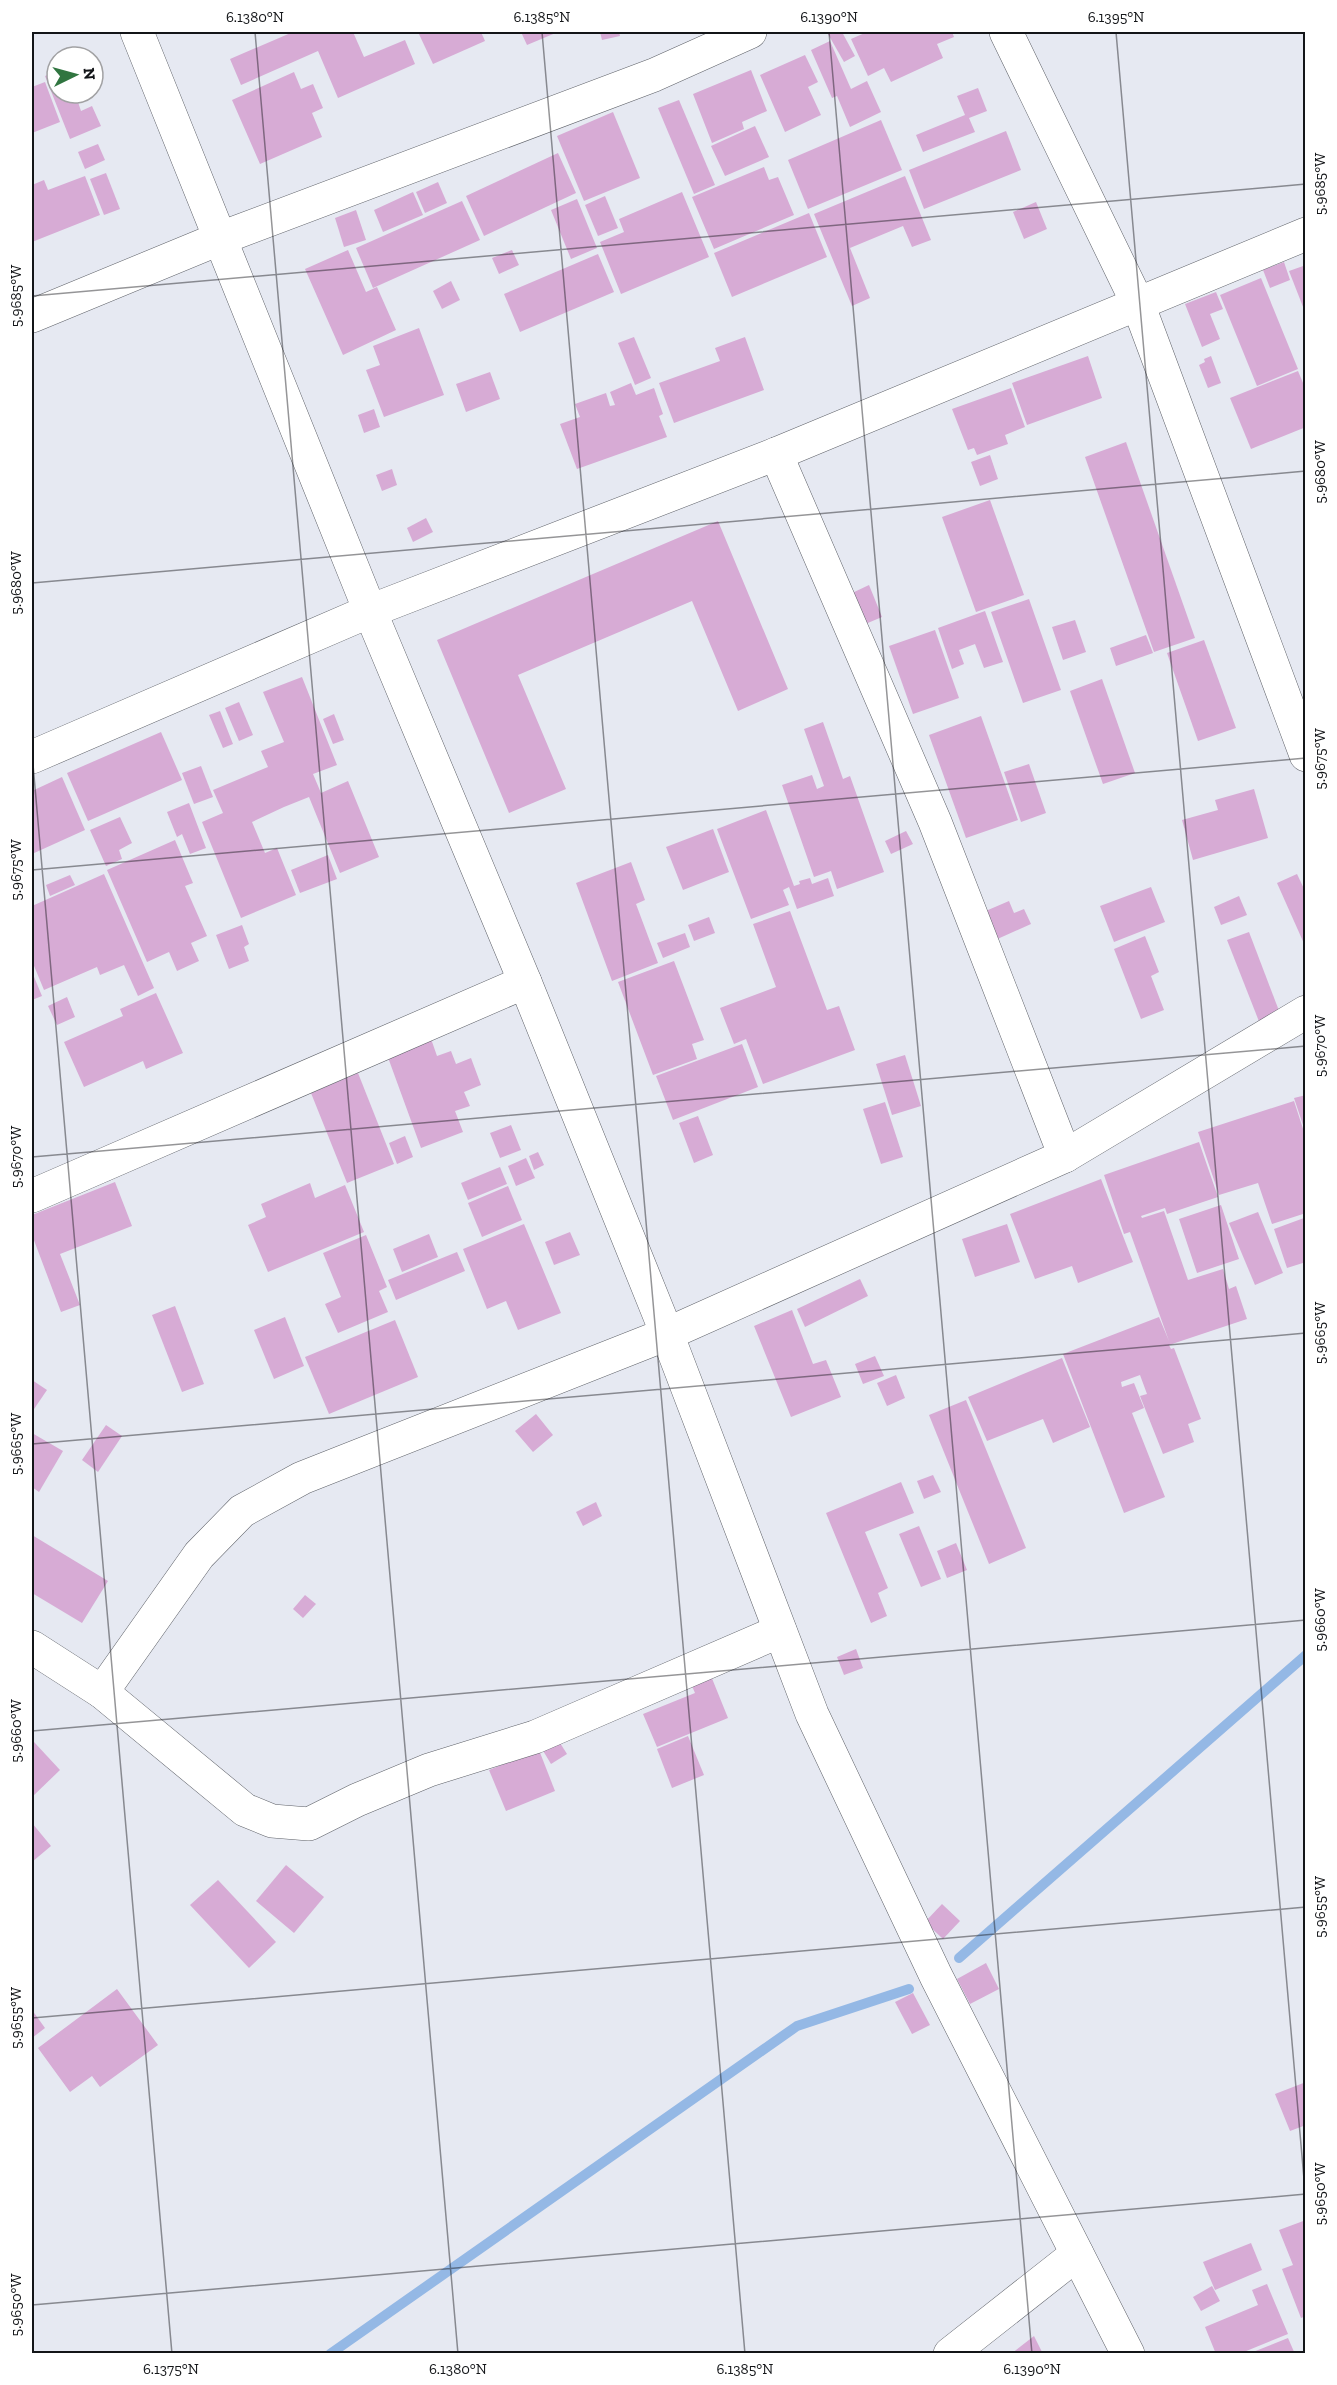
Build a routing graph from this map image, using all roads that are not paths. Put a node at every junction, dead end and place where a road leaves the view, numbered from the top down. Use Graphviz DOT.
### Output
graph roads {
  1 [pos="137,32"];
  2 [pos="750,32"];
  3 [pos="1006,32"];
  4 [pos="1305,234"];
  5 [pos="221,238"];
  6 [pos="1138,304"];
  7 [pos="32,316"];
  8 [pos="776,454"];
  9 [pos="370,611"];
  10 [pos="1305,755"];
  11 [pos="32,757"];
  12 [pos="525,982"];
  13 [pos="1305,1012"];
  14 [pos="1065,1155"];
  15 [pos="32,1196"];
  16 [pos="667,1334"];
  17 [pos="780,1631"];
  18 [pos="32,1647"];
  19 [pos="102,1692"];
  20 [pos="1077,2254"];
  21 [pos="950,2354"];
  22 [pos="1128,2354"];
  1 -- 5 [label="street"];
  2 -- 5 [label="street"];
  3 -- 6 [label="street"];
  4 -- 6 [label="street"];
  5 -- 7 [label="street"];
  5 -- 9 [label="street"];
  6 -- 8 [label="street"];
  6 -- 10 [label="street"];
  8 -- 9 [label="street"];
  8 -- 14 [label="street"];
  9 -- 11 [label="street"];
  9 -- 12 [label="street"];
  12 -- 15 [label="street"];
  12 -- 16 [label="street"];
  13 -- 14 [label="street"];
  14 -- 16 [label="street"];
  16 -- 17 [label="street"];
  16 -- 19 [label="street"];
  17 -- 19 [label="street"];
  17 -- 20 [label="street"];
  18 -- 19 [label="street"];
  20 -- 21 [label="street"];
  20 -- 22 [label="street"];
}
